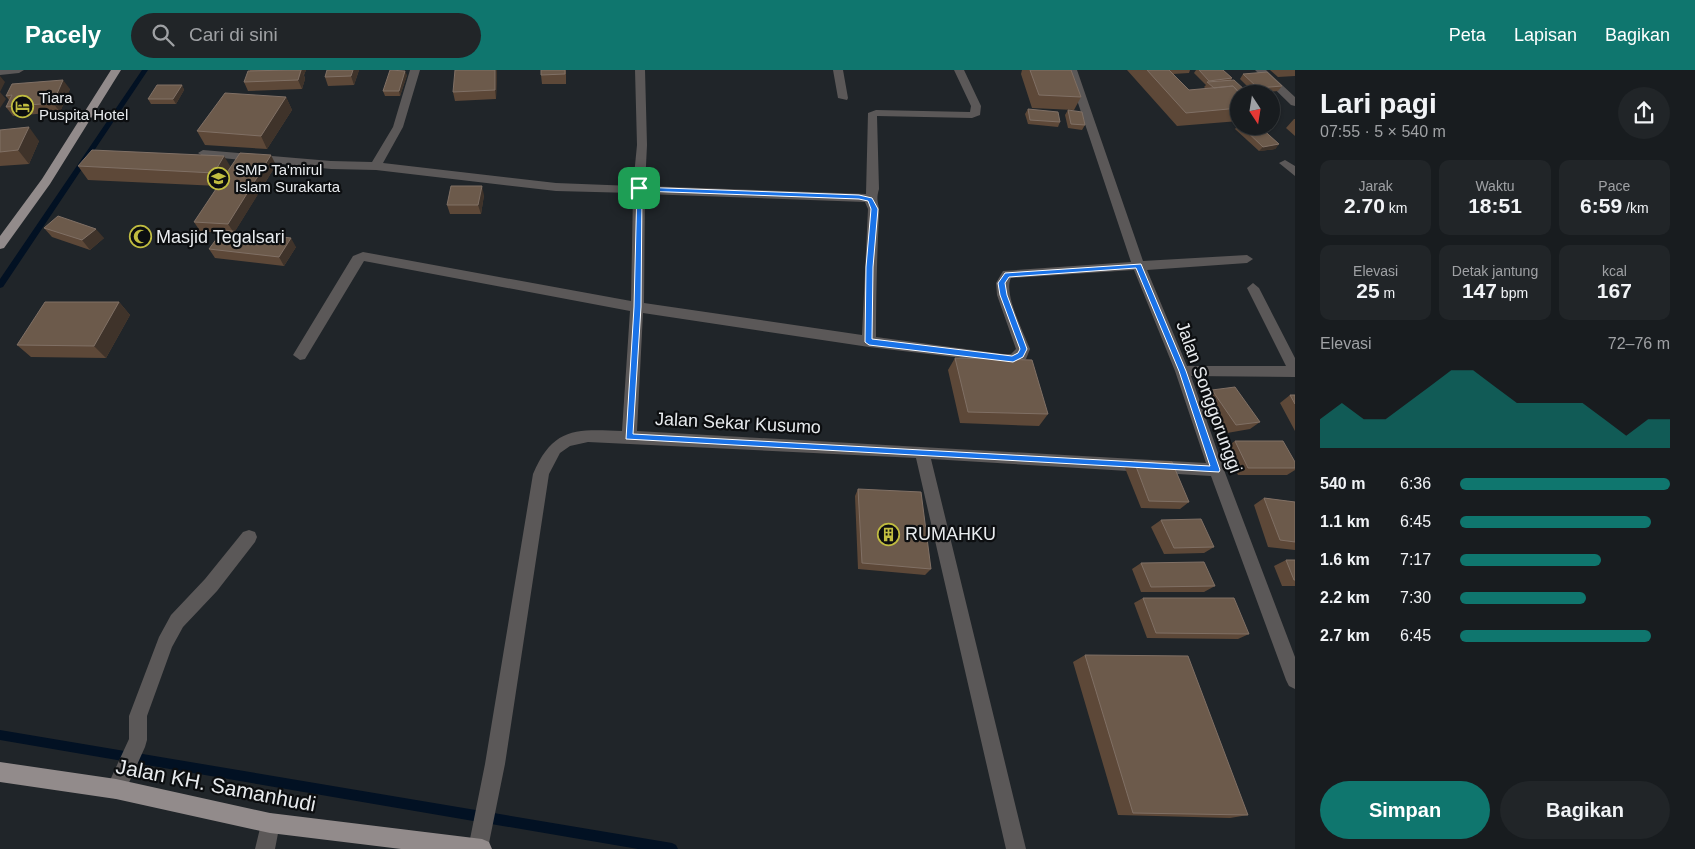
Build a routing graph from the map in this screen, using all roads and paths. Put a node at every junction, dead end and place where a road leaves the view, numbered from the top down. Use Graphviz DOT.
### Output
graph roads {
  1 [pos="19,70"];
  2 [pos="116,70"];
  3 [pos="415,70"];
  4 [pos="640,70"];
  5 [pos="838,70"];
  6 [pos="959,70"];
  7 [pos="1072,70"];
  8 [pos="1260,70"];
  9 [pos="0,72"];
  10 [pos="843,98"];
  11 [pos="1295,103"];
  12 [pos="203,153"];
  13 [pos="1285,163"];
  14 [pos="376,166"];
  15 [pos="1295,172"];
  16 [pos="639,188"];
  17 [pos="870,200"];
  18 [pos="0,244"];
  19 [pos="1247,259"];
  20 [pos="1138,265"];
  21 [pos="1253,288"];
  22 [pos="637,307"];
  23 [pos="869,342"];
  24 [pos="300,355"];
  25 [pos="1182,371"];
  26 [pos="1295,371"];
  27 [pos="629,437"];
  28 [pos="922,453"];
  29 [pos="1216,470"];
  30 [pos="249,537"];
  31 [pos="1295,680"];
  32 [pos="0,772"];
  33 [pos="119,783"];
  34 [pos="270,823"];
  35 [pos="481,843"];
  36 [pos="265,849"];
  37 [pos="1016,849"];
  1 -- 9 [label="street"];
  2 -- 18 [label="main road"];
  3 -- 14 [label="street"];
  4 -- 16 [label="street"];
  5 -- 10 [label="street"];
  6 -- 17 [label="street"];
  7 -- 20 [label="street, Jalan Songgorunggi"];
  8 -- 11 [label="street"];
  12 -- 14 [label="street"];
  13 -- 15 [label="street"];
  14 -- 16 [label="street"];
  16 -- 17 [label="street"];
  16 -- 22 [label="street"];
  17 -- 23 [label="street"];
  19 -- 20 [label="street"];
  20 -- 23 [label="street"];
  20 -- 25 [label="street, Jalan Songgorunggi"];
  21 -- 26 [label="street"];
  22 -- 23 [label="street"];
  22 -- 24 [label="street"];
  22 -- 27 [label="street"];
  25 -- 26 [label="street"];
  25 -- 29 [label="street, Jalan Songgorunggi"];
  27 -- 28 [label="street, Jalan Sekar Kusumo"];
  27 -- 35 [label="street, Jalan Sekar Kusumo"];
  28 -- 29 [label="street, Jalan Sekar Kusumo"];
  28 -- 37 [label="street"];
  29 -- 31 [label="street, Jalan Songgorunggi"];
  30 -- 33 [label="street"];
  32 -- 33 [label="main road, Jalan KH. Samanhudi"];
  33 -- 34 [label="main road, Jalan KH. Samanhudi"];
  34 -- 35 [label="main road, Jalan KH. Samanhudi"];
  34 -- 36 [label="street"];
}
